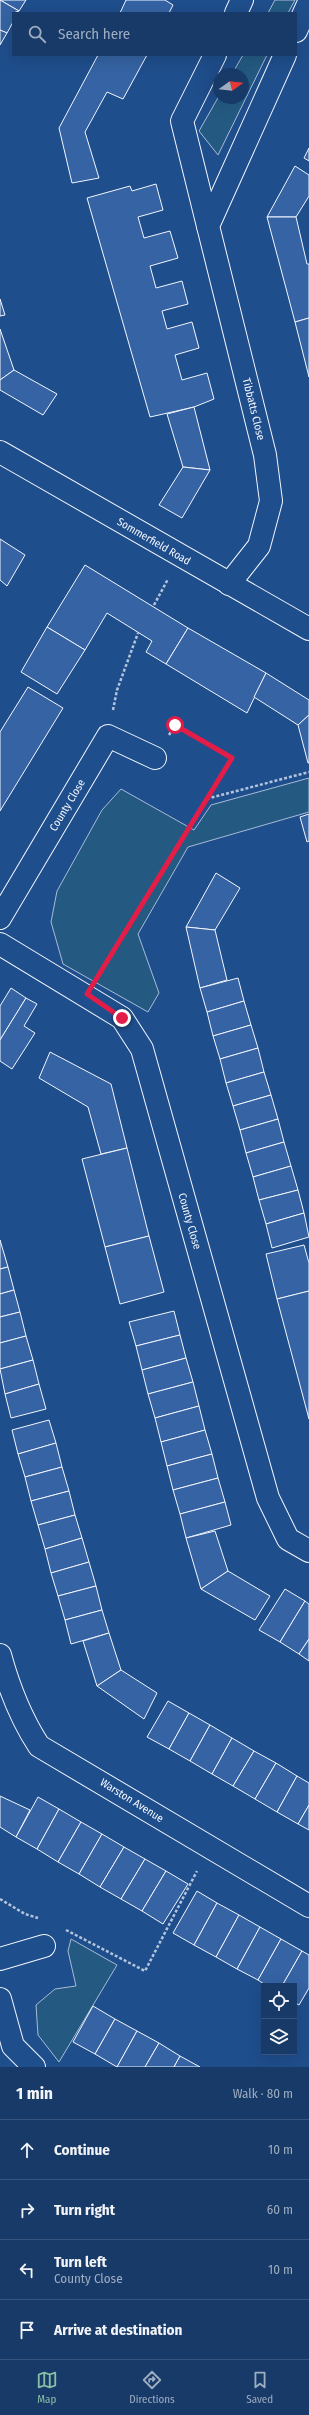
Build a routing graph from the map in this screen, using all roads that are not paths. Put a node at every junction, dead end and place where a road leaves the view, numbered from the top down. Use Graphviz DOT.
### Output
graph roads {
  1 [pos="242,0"];
  2 [pos="309,2"];
  3 [pos="236,12"];
  4 [pos="297,29"];
  5 [pos="214,56"];
  6 [pos="285,56"];
  7 [pos="208,226"];
  8 [pos="0,452"];
  9 [pos="229,584"];
  10 [pos="309,629"];
  11 [pos="156,758"];
  12 [pos="0,918"];
  13 [pos="0,944"];
  14 [pos="309,1551"];
  15 [pos="0,1655"];
  16 [pos="309,1906"];
  17 [pos="44,1946"];
  18 [pos="0,1959"];
  19 [pos="1,2011"];
  20 [pos="34,2067"];
  1 -- 3 [label="street"];
  2 -- 4 [label="street"];
  5 -- 7 [label="street, Tibbatts Close"];
  6 -- 7 [label="street"];
  7 -- 9 [label="street, Tibbatts Close"];
  8 -- 9 [label="street, Sommerfield Road"];
  9 -- 10 [label="street, Sommerfield Road"];
  11 -- 12 [label="street, County Close"];
  13 -- 14 [label="street, County Close"];
  15 -- 16 [label="street, Warston Avenue"];
  17 -- 18 [label="street"];
  19 -- 20 [label="street"];
}
